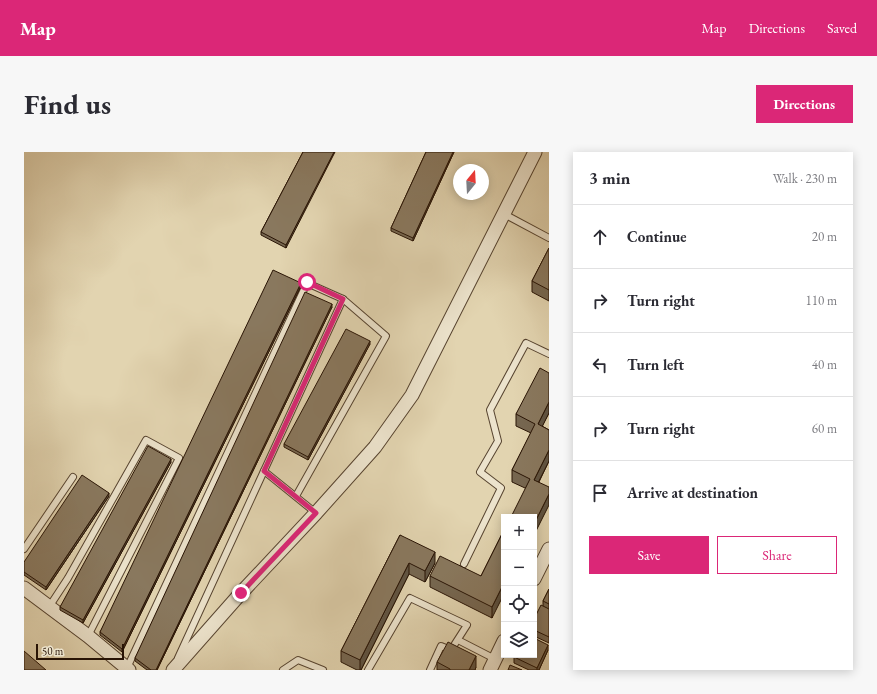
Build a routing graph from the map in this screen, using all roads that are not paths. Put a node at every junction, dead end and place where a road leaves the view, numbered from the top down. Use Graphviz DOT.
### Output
graph roads {
  1 [pos="535,152"];
  2 [pos="504,214"];
  3 [pos="549,238"];
  4 [pos="343,299"];
  5 [pos="549,354"];
  6 [pos="264,471"];
  7 [pos="73,476"];
  8 [pos="296,496"];
  9 [pos="316,513"];
  10 [pos="24,549"];
  11 [pos="549,549"];
  12 [pos="464,564"];
  13 [pos="537,573"];
  14 [pos="24,588"];
  15 [pos="49,607"];
  16 [pos="88,636"];
  17 [pos="458,640"];
  18 [pos="501,647"];
  19 [pos="492,665"];
  20 [pos="128,669"];
  21 [pos="173,670"];
  22 [pos="283,670"];
  23 [pos="323,670"];
  24 [pos="368,670"];
  25 [pos="430,670"];
  1 -- 2 [label="street"];
  2 -- 3 [label="lane"];
  2 -- 9 [label="street"];
  4 -- 6 [label="lane"];
  4 -- 8 [label="lane"];
  4 -- 20 [label="lane"];
  5 -- 12 [label="lane"];
  6 -- 8 [label="lane"];
  6 -- 21 [label="lane"];
  7 -- 10 [label="lane"];
  8 -- 9 [label="lane"];
  9 -- 21 [label="street"];
  11 -- 13 [label="street"];
  14 -- 15 [label="street"];
  15 -- 16 [label="street"];
  15 -- 16 [label="lane"];
  16 -- 20 [label="street"];
  17 -- 19 [label="lane"];
  17 -- 24 [label="lane"];
  17 -- 25 [label="lane"];
  18 -- 19 [label="street"];
  22 -- 23 [label="lane"];
}
